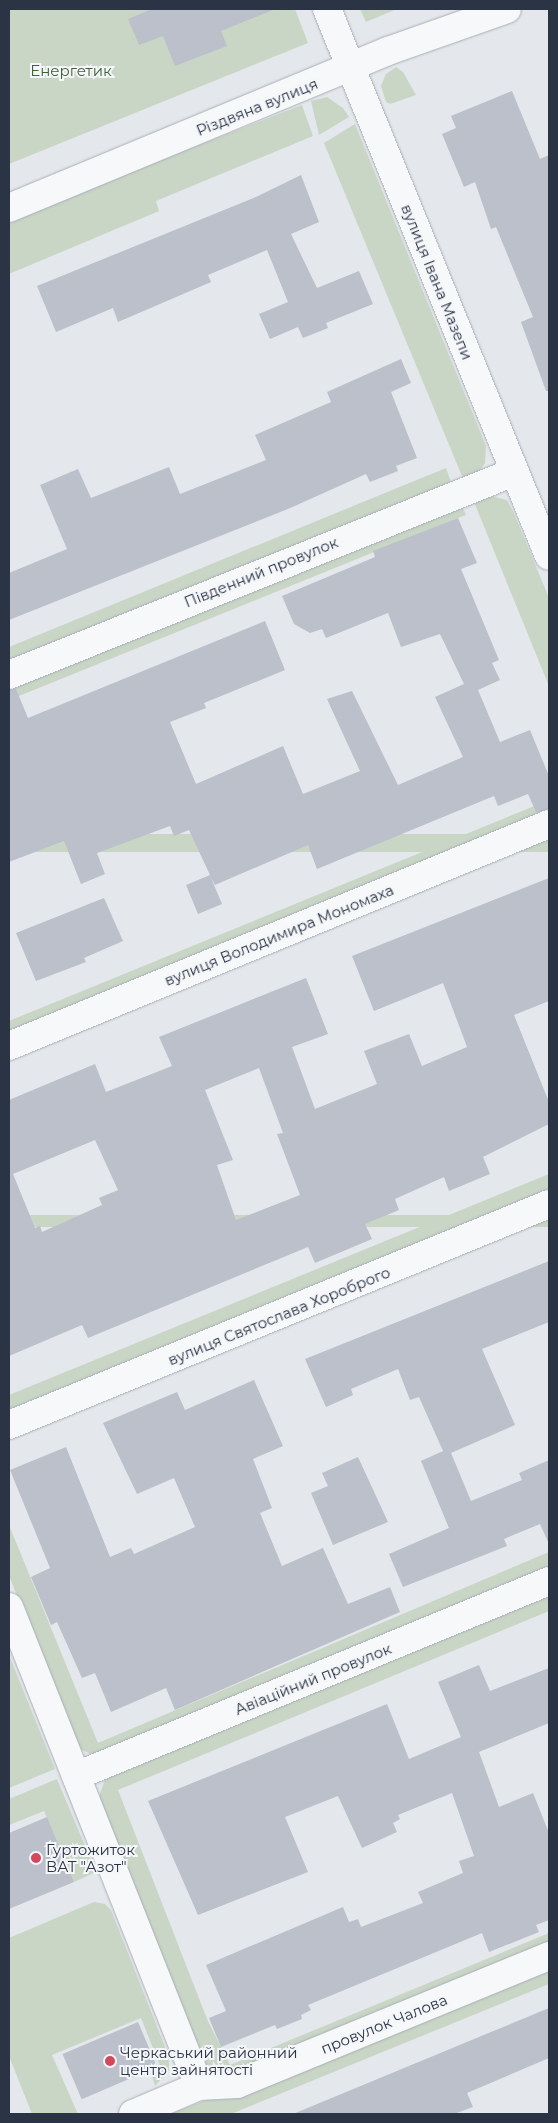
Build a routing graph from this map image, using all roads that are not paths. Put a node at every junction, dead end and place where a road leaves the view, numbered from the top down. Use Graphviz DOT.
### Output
graph roads {
  1 [pos="327,9"];
  2 [pos="507,9"];
  3 [pos="351,68"];
  4 [pos="9,208"];
  5 [pos="514,472"];
  6 [pos="549,556"];
  7 [pos="9,674"];
  8 [pos="549,824"];
  9 [pos="9,1046"];
  10 [pos="549,1204"];
  11 [pos="9,1425"];
  12 [pos="549,1582"];
  13 [pos="9,1607"];
  14 [pos="76,1776"];
  15 [pos="549,1956"];
  16 [pos="198,2086"];
  17 [pos="133,2114"];
  1 -- 3 [label="street, вулиця Івана Мазепи"];
  2 -- 3 [label="street, Різдвяна вулиця"];
  3 -- 4 [label="street, Різдвяна вулиця"];
  3 -- 5 [label="street, вулиця Івана Мазепи"];
  5 -- 6 [label="street, вулиця Івана Мазепи"];
  5 -- 7 [label="street, Південний провулок"];
  8 -- 9 [label="street, вулиця Володимира Мономаха"];
  10 -- 11 [label="street, вулиця Святослава Хороброго"];
  12 -- 14 [label="street, Авіаційний провулок"];
  13 -- 14 [label="street"];
  14 -- 16 [label="street"];
  15 -- 16 [label="street, провулок Чалова"];
  16 -- 17 [label="street, провулок Чалова"];
}
